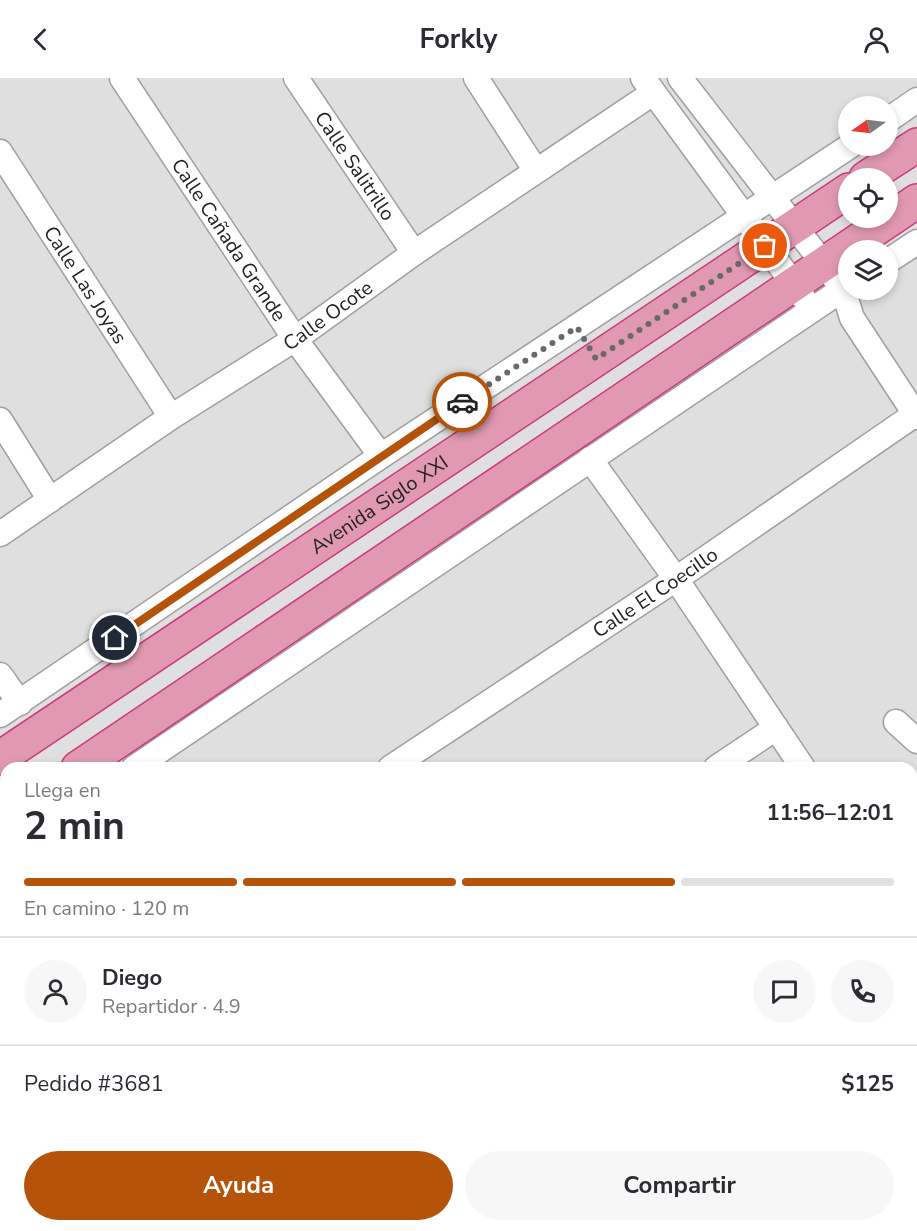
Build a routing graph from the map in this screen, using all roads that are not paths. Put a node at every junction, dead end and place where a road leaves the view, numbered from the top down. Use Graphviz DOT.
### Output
graph roads {
  1 [pos="122,78"];
  2 [pos="296,78"];
  3 [pos="476,78"];
  4 [pos="680,78"];
  5 [pos="648,86"];
  6 [pos="917,100"];
  7 [pos="898,113"];
  8 [pos="917,144"];
  9 [pos="0,152"];
  10 [pos="838,154"];
  11 [pos="881,168"];
  12 [pos="536,171"];
  13 [pos="838,197"];
  14 [pos="772,198"];
  15 [pos="917,201"];
  16 [pos="744,216"];
  17 [pos="794,227"];
  18 [pos="917,242"];
  19 [pos="765,246"];
  20 [pos="414,254"];
  21 [pos="898,254"];
  22 [pos="823,264"];
  23 [pos="838,279"];
  24 [pos="838,289"];
  25 [pos="802,296"];
  26 [pos="849,300"];
  27 [pos="852,318"];
  28 [pos="577,327"];
  29 [pos="295,339"];
  30 [pos="596,359"];
  31 [pos="916,415"];
  32 [pos="171,417"];
  33 [pos="0,420"];
  34 [pos="381,456"];
  35 [pos="590,459"];
  36 [pos="50,500"];
  37 [pos="0,534"];
  38 [pos="393,575"];
  39 [pos="676,579"];
  40 [pos="0,675"];
  41 [pos="10,709"];
  42 [pos="896,722"];
  43 [pos="776,728"];
  44 [pos="917,741"];
  45 [pos="0,758"];
  46 [pos="88,762"];
  47 [pos="150,762"];
  48 [pos="399,762"];
  49 [pos="725,762"];
  50 [pos="799,762"];
  1 -- 29 [label="street, Calle Cañada Grande"];
  2 -- 20 [label="street, Calle Salitrillo"];
  3 -- 12 [label="street"];
  4 -- 14 [label="street"];
  5 -- 12 [label="street, Calle Ocote"];
  5 -- 16 [label="street"];
  6 -- 7 [label="street"];
  8 -- 11 [label="highway"];
  9 -- 32 [label="street, Calle Las Joyas"];
  10 -- 14 [label="street, Avenida Siglo XXI"];
  12 -- 20 [label="street, Calle Ocote"];
  13 -- 17 [label="highway, Avenida Siglo XXI"];
  14 -- 16 [label="street, Avenida Siglo XXI"];
  14 -- 17 [label="street"];
  15 -- 22 [label="highway"];
  16 -- 19 [label="street"];
  16 -- 28 [label="street, Avenida Siglo XXI"];
  17 -- 19 [label="highway, Avenida Siglo XXI"];
  17 -- 22 [label="street"];
  18 -- 21 [label="street"];
  19 -- 25 [label="street"];
  19 -- 30 [label="highway, Avenida Siglo XXI"];
  20 -- 29 [label="street, Calle Ocote"];
  22 -- 23 [label="street"];
  22 -- 25 [label="highway"];
  24 -- 25 [label="street"];
  25 -- 27 [label="street"];
  25 -- 35 [label="street"];
  25 -- 38 [label="highway"];
  26 -- 27 [label="street"];
  27 -- 31 [label="street"];
  28 -- 30 [label="street"];
  28 -- 34 [label="street, Avenida Siglo XXI"];
  29 -- 32 [label="street, Calle Ocote"];
  29 -- 34 [label="street, Calle Cañada Grande"];
  30 -- 45 [label="highway, Avenida Siglo XXI"];
  31 -- 39 [label="street, Calle El Coecillo"];
  32 -- 36 [label="street, Calle Ocote"];
  33 -- 36 [label="street"];
  34 -- 41 [label="street, Avenida Siglo XXI"];
  35 -- 38 [label="street"];
  35 -- 39 [label="street"];
  36 -- 37 [label="street, Calle Ocote"];
  38 -- 46 [label="highway"];
  38 -- 47 [label="street"];
  39 -- 43 [label="street"];
  39 -- 48 [label="street, Calle El Coecillo"];
  40 -- 41 [label="street"];
  42 -- 44 [label="street"];
  43 -- 49 [label="street"];
  43 -- 50 [label="street"];
}
